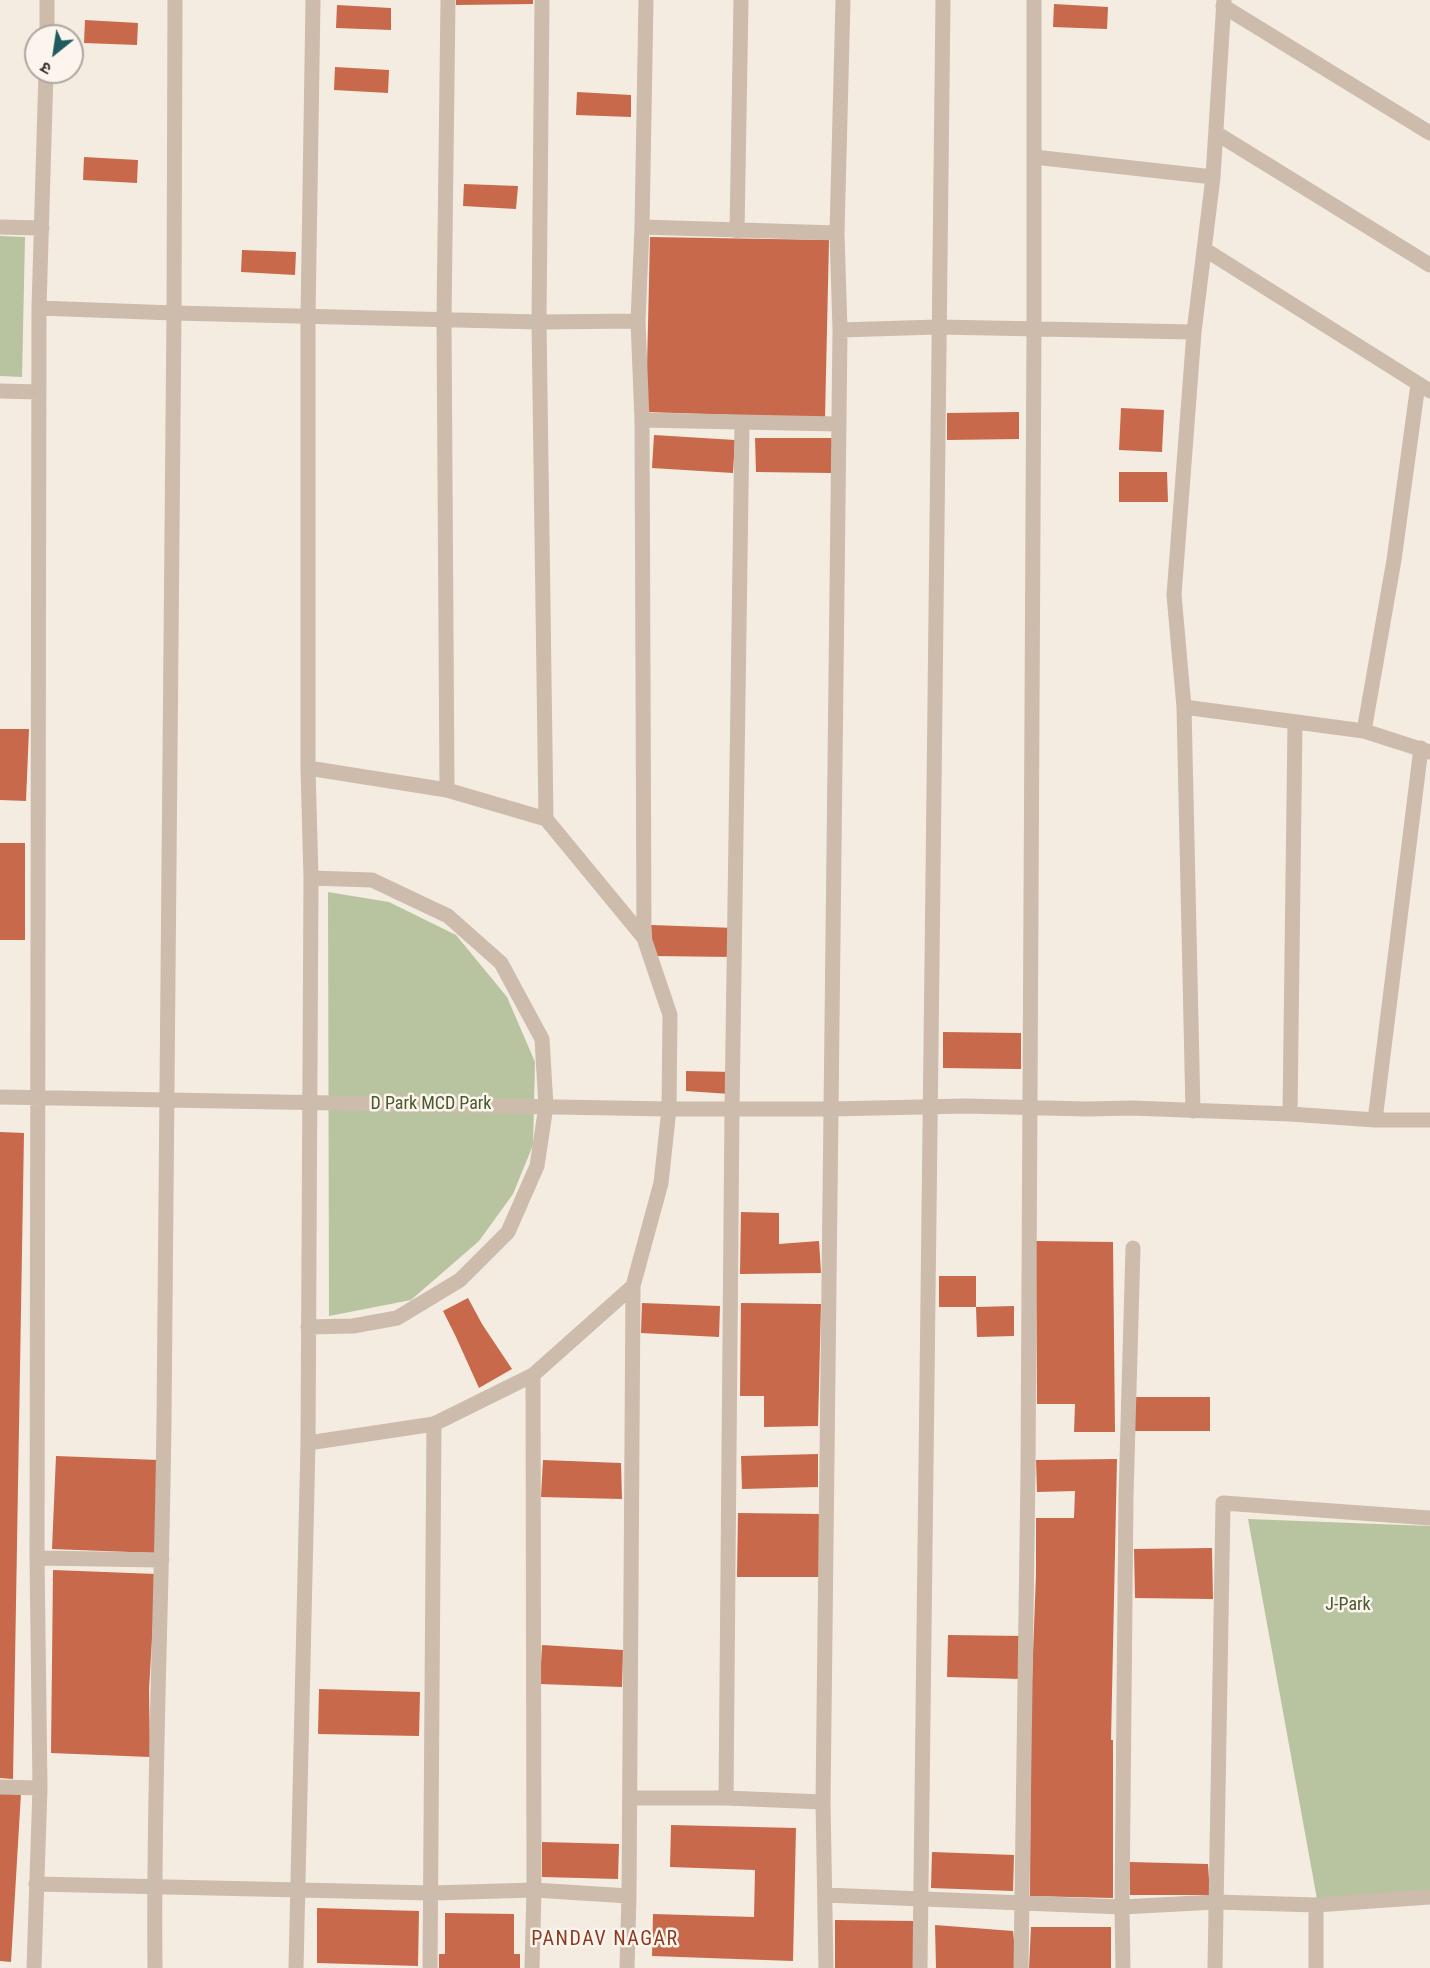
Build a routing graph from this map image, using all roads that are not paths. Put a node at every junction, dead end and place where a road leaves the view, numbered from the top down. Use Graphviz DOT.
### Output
graph roads {
  1 [pos="47,0"];
  2 [pos="175,0"];
  3 [pos="313,0"];
  4 [pos="448,0"];
  5 [pos="542,0"];
  6 [pos="646,0"];
  7 [pos="741,0"];
  8 [pos="843,0"];
  9 [pos="943,0"];
  10 [pos="1034,0"];
  11 [pos="1223,3"];
  12 [pos="46,24"];
  13 [pos="46,84"];
  14 [pos="1430,133"];
  15 [pos="1216,134"];
  16 [pos="1034,157"];
  17 [pos="1213,177"];
  18 [pos="0,227"];
  19 [pos="642,227"];
  20 [pos="42,228"];
  21 [pos="737,231"];
  22 [pos="837,233"];
  23 [pos="1204,249"];
  24 [pos="1430,265"];
  25 [pos="39,308"];
  26 [pos="174,313"];
  27 [pos="308,317"];
  28 [pos="444,320"];
  29 [pos="638,321"];
  30 [pos="539,322"];
  31 [pos="938,327"];
  32 [pos="1034,329"];
  33 [pos="840,330"];
  34 [pos="1194,332"];
  35 [pos="1424,387"];
  36 [pos="0,391"];
  37 [pos="39,392"];
  38 [pos="642,420"];
  39 [pos="742,423"];
  40 [pos="838,424"];
  41 [pos="1184,707"];
  42 [pos="1295,723"];
  43 [pos="1364,731"];
  44 [pos="1425,750"];
  45 [pos="308,768"];
  46 [pos="447,790"];
  47 [pos="546,819"];
  48 [pos="311,878"];
  49 [pos="644,938"];
  50 [pos="0,1097"];
  51 [pos="37,1097"];
  52 [pos="168,1099"];
  53 [pos="310,1101"];
  54 [pos="546,1106"];
  55 [pos="932,1107"];
  56 [pos="1029,1107"];
  57 [pos="669,1109"];
  58 [pos="831,1109"];
  59 [pos="732,1110"];
  60 [pos="1193,1111"];
  61 [pos="1290,1114"];
  62 [pos="1375,1120"];
  63 [pos="1430,1120"];
  64 [pos="1133,1248"];
  65 [pos="633,1286"];
  66 [pos="308,1327"];
  67 [pos="533,1375"];
  68 [pos="434,1424"];
  69 [pos="308,1443"];
  70 [pos="1430,1518"];
  71 [pos="37,1558"];
  72 [pos="162,1560"];
  73 [pos="0,1787"];
  74 [pos="40,1788"];
  75 [pos="630,1797"];
  76 [pos="726,1798"];
  77 [pos="823,1802"];
  78 [pos="36,1884"];
  79 [pos="154,1887"];
  80 [pos="534,1890"];
  81 [pos="297,1891"];
  82 [pos="432,1893"];
  83 [pos="825,1895"];
  84 [pos="629,1896"];
  85 [pos="1430,1897"];
  86 [pos="921,1898"];
  87 [pos="1216,1902"];
  88 [pos="1022,1904"];
  89 [pos="1316,1905"];
  90 [pos="1122,1907"];
  91 [pos="34,1968"];
  92 [pos="155,1968"];
  93 [pos="296,1968"];
  94 [pos="430,1968"];
  95 [pos="532,1968"];
  96 [pos="627,1968"];
  97 [pos="826,1968"];
  98 [pos="920,1968"];
  99 [pos="1021,1968"];
  100 [pos="1123,1968"];
  101 [pos="1215,1968"];
  102 [pos="1316,1968"];
  1 -- 12 [label="street"];
  2 -- 26 [label="street"];
  3 -- 27 [label="street"];
  4 -- 28 [label="street"];
  5 -- 30 [label="street"];
  6 -- 19 [label="street"];
  7 -- 21 [label="street"];
  8 -- 22 [label="street"];
  9 -- 31 [label="street"];
  10 -- 16 [label="street"];
  11 -- 14 [label="street"];
  11 -- 15 [label="street"];
  13 -- 20 [label="street"];
  15 -- 17 [label="street"];
  15 -- 24 [label="street"];
  16 -- 17 [label="street"];
  16 -- 32 [label="street"];
  17 -- 23 [label="street"];
  18 -- 20 [label="street"];
  19 -- 21 [label="street"];
  19 -- 29 [label="street"];
  20 -- 25 [label="street"];
  21 -- 22 [label="street"];
  22 -- 33 [label="street"];
  23 -- 34 [label="street"];
  23 -- 35 [label="street"];
  25 -- 26 [label="street"];
  25 -- 37 [label="street"];
  26 -- 27 [label="street"];
  26 -- 52 [label="street"];
  27 -- 28 [label="street"];
  27 -- 45 [label="street"];
  28 -- 30 [label="street"];
  28 -- 46 [label="street"];
  29 -- 30 [label="street"];
  29 -- 38 [label="street"];
  30 -- 47 [label="street"];
  31 -- 32 [label="street"];
  31 -- 33 [label="street"];
  31 -- 55 [label="street"];
  32 -- 34 [label="street"];
  32 -- 56 [label="street"];
  33 -- 40 [label="street"];
  34 -- 41 [label="street"];
  35 -- 43 [label="street"];
  36 -- 37 [label="street"];
  37 -- 51 [label="street"];
  38 -- 39 [label="street"];
  38 -- 49 [label="street"];
  39 -- 40 [label="street"];
  39 -- 59 [label="street"];
  40 -- 58 [label="street"];
  41 -- 42 [label="street"];
  41 -- 60 [label="street"];
  42 -- 43 [label="street"];
  42 -- 61 [label="street"];
  43 -- 44 [label="street"];
  44 -- 62 [label="street"];
  45 -- 46 [label="street"];
  45 -- 48 [label="street"];
  46 -- 47 [label="street"];
  47 -- 49 [label="street"];
  48 -- 53 [label="street"];
  48 -- 54 [label="street"];
  49 -- 57 [label="street"];
  50 -- 51 [label="street"];
  51 -- 52 [label="street"];
  51 -- 71 [label="street"];
  52 -- 53 [label="street"];
  52 -- 72 [label="street"];
  53 -- 54 [label="street"];
  53 -- 66 [label="street"];
  54 -- 57 [label="street"];
  54 -- 66 [label="street"];
  55 -- 56 [label="street"];
  55 -- 58 [label="street"];
  55 -- 86 [label="street"];
  56 -- 60 [label="street"];
  56 -- 88 [label="street"];
  57 -- 59 [label="street"];
  57 -- 65 [label="street"];
  58 -- 59 [label="street"];
  58 -- 77 [label="street"];
  59 -- 76 [label="street"];
  60 -- 61 [label="street"];
  61 -- 62 [label="street"];
  62 -- 63 [label="street"];
  64 -- 90 [label="street"];
  65 -- 67 [label="street"];
  65 -- 75 [label="street"];
  66 -- 69 [label="street"];
  67 -- 68 [label="street"];
  67 -- 80 [label="street"];
  68 -- 69 [label="street"];
  68 -- 82 [label="street"];
  69 -- 81 [label="street"];
  70 -- 87 [label="street"];
  71 -- 72 [label="street"];
  71 -- 74 [label="street"];
  72 -- 79 [label="street"];
  73 -- 74 [label="street"];
  74 -- 78 [label="street"];
  75 -- 76 [label="street"];
  75 -- 84 [label="street"];
  76 -- 77 [label="street"];
  77 -- 83 [label="street"];
  78 -- 79 [label="street"];
  78 -- 91 [label="street"];
  79 -- 81 [label="street"];
  79 -- 92 [label="street"];
  80 -- 82 [label="street"];
  80 -- 84 [label="street"];
  80 -- 95 [label="street"];
  81 -- 82 [label="street"];
  81 -- 93 [label="street"];
  82 -- 94 [label="street"];
  83 -- 86 [label="street"];
  83 -- 97 [label="street"];
  84 -- 96 [label="street"];
  85 -- 89 [label="street"];
  86 -- 88 [label="street"];
  86 -- 98 [label="street"];
  87 -- 89 [label="street"];
  87 -- 90 [label="street"];
  87 -- 101 [label="street"];
  88 -- 90 [label="street"];
  88 -- 99 [label="street"];
  89 -- 102 [label="street"];
  90 -- 100 [label="street"];
}
